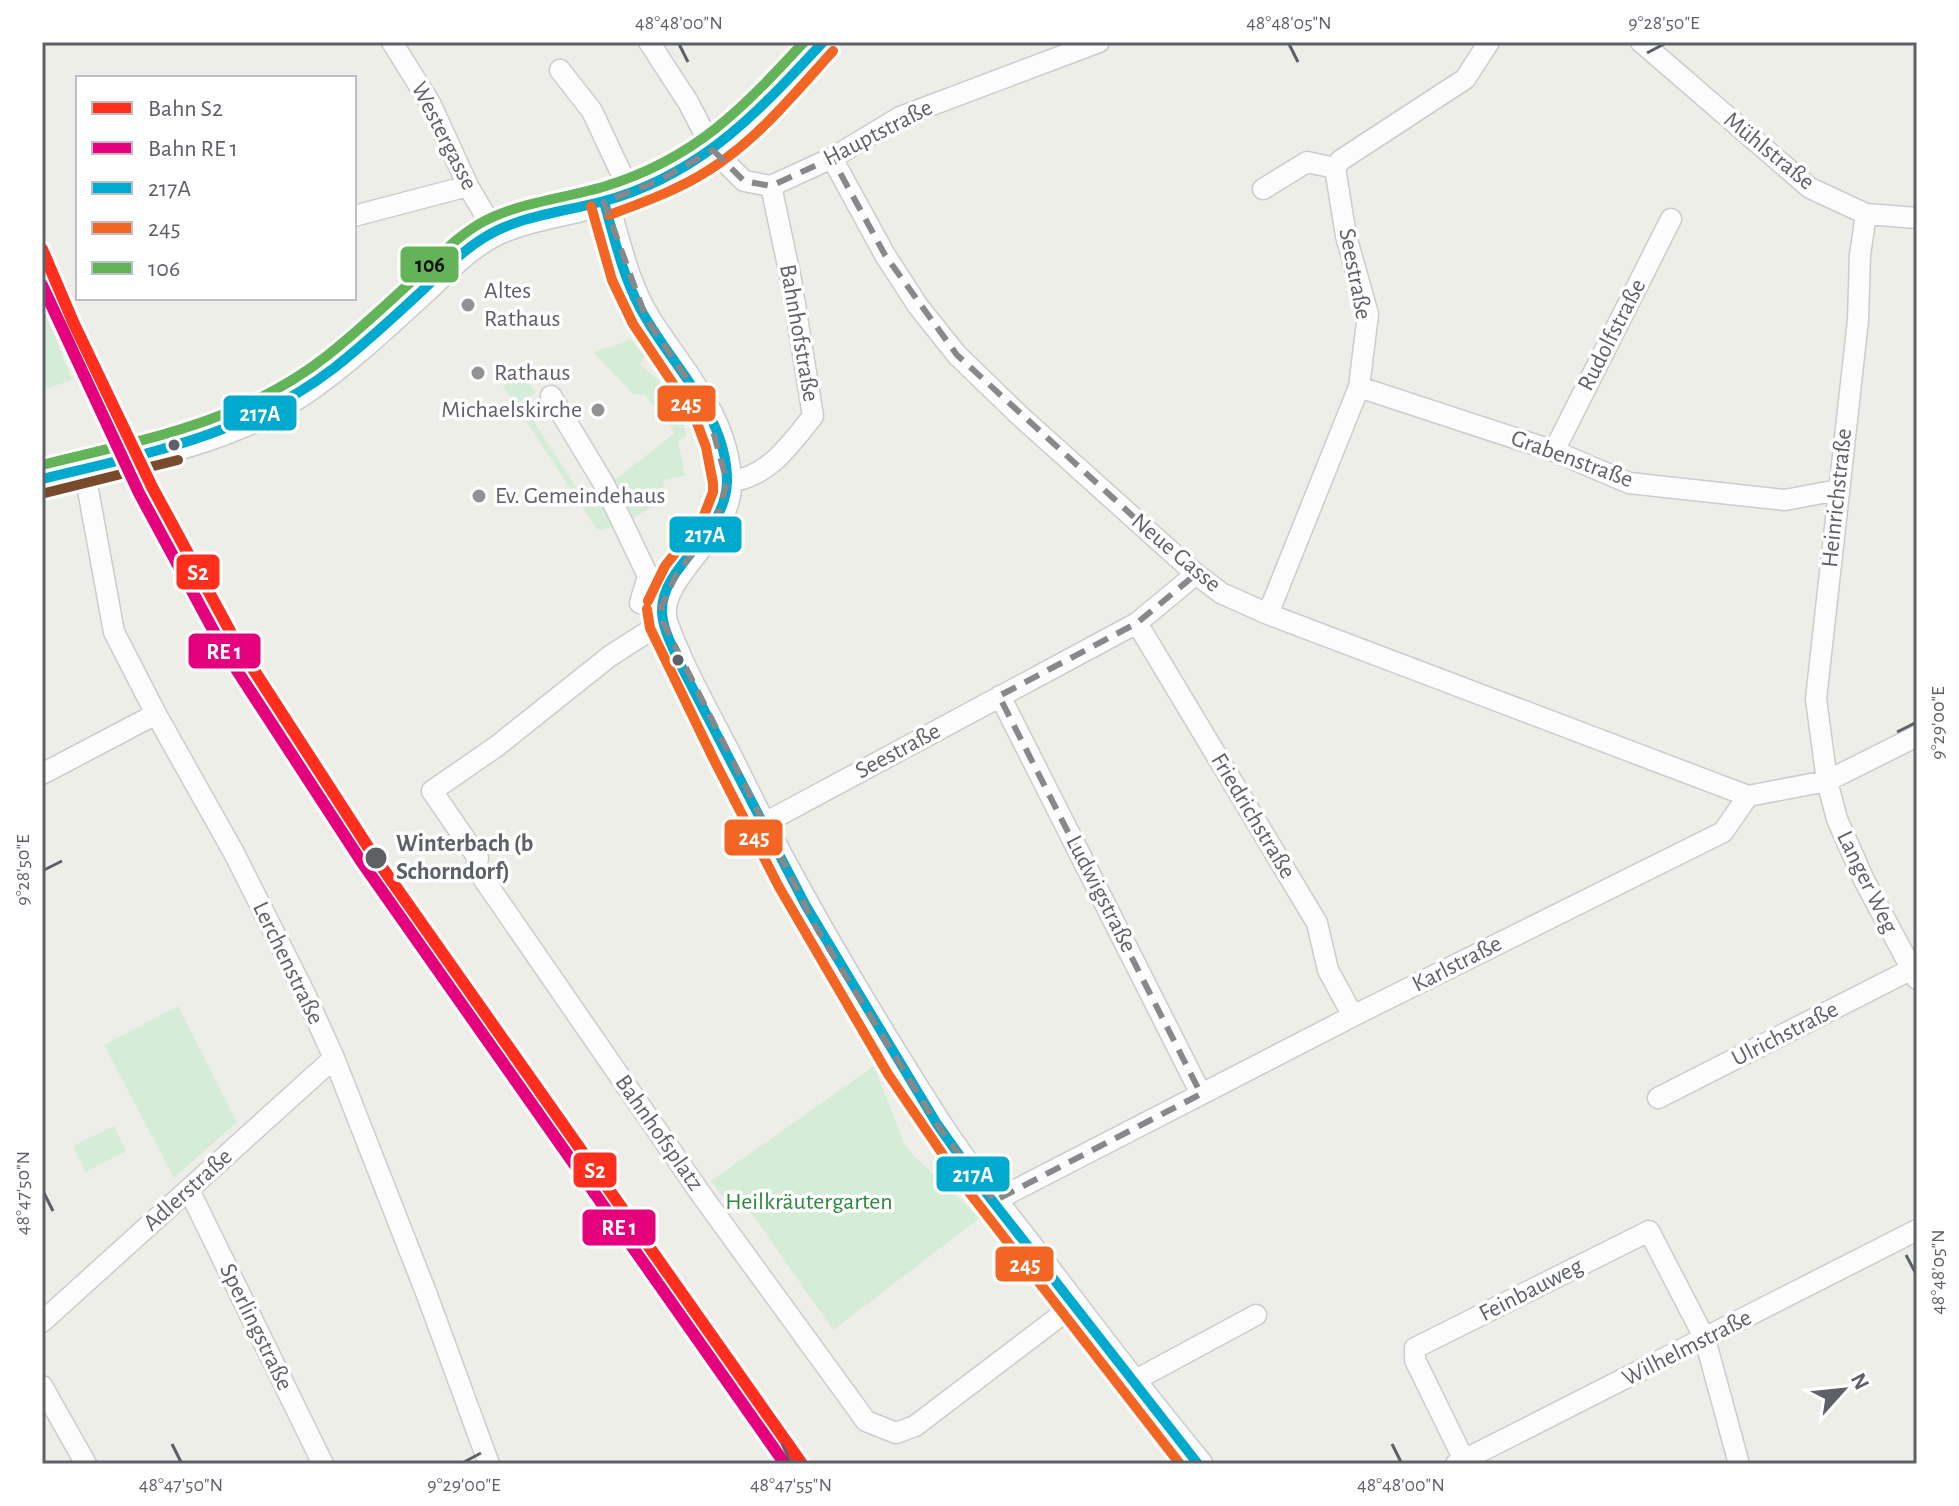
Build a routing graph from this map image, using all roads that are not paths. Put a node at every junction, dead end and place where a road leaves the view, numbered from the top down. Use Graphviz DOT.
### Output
graph roads {
  1 [pos="392,42"];
  2 [pos="649,42"];
  3 [pos="823,42"];
  4 [pos="1099,42"];
  5 [pos="1489,42"];
  6 [pos="1641,42"];
  7 [pos="560,70"];
  8 [pos="713,150"];
  9 [pos="832,158"];
  10 [pos="1335,168"];
  11 [pos="468,186"];
  12 [pos="771,186"];
  13 [pos="1263,189"];
  14 [pos="630,192"];
  15 [pos="604,202"];
  16 [pos="1866,214"];
  17 [pos="356,215"];
  18 [pos="1917,218"];
  19 [pos="1671,219"];
  20 [pos="495,232"];
  21 [pos="1359,387"];
  22 [pos="551,396"];
  23 [pos="1554,451"];
  24 [pos="84,468"];
  25 [pos="42,479"];
  26 [pos="727,482"];
  27 [pos="1838,490"];
  28 [pos="1196,574"];
  29 [pos="1268,614"];
  30 [pos="662,615"];
  31 [pos="1137,623"];
  32 [pos="1000,696"];
  33 [pos="156,714"];
  34 [pos="1917,736"];
  35 [pos="42,774"];
  36 [pos="1827,781"];
  37 [pos="1748,796"];
  38 [pos="761,825"];
  39 [pos="1914,974"];
  40 [pos="1353,1016"];
  41 [pos="334,1058"];
  42 [pos="1201,1094"];
  43 [pos="1658,1098"];
  44 [pos="189,1190"];
  45 [pos="994,1201"];
  46 [pos="1917,1230"];
  47 [pos="1073,1306"];
  48 [pos="1256,1315"];
  49 [pos="42,1322"];
  50 [pos="1705,1339"];
  51 [pos="1130,1383"];
  52 [pos="42,1386"];
  53 [pos="1462,1463"];
  54 [pos="86,1464"];
  55 [pos="323,1464"];
  56 [pos="489,1464"];
  57 [pos="1198,1464"];
  58 [pos="1739,1464"];
  1 -- 11 [label="street, Westergasse"];
  2 -- 8 [label="street"];
  3 -- 8 [label="street"];
  4 -- 9 [label="street, Hauptstraße"];
  5 -- 10 [label="street"];
  6 -- 16 [label="street, Mühlstraße"];
  7 -- 14 [label="street"];
  8 -- 12 [label="street"];
  8 -- 14 [label="street"];
  9 -- 12 [label="street, Hauptstraße"];
  9 -- 28 [label="street, Neue Gasse"];
  10 -- 13 [label="street"];
  10 -- 21 [label="street, Seestraße"];
  11 -- 17 [label="street"];
  11 -- 20 [label="street, Westergasse"];
  12 -- 26 [label="street, Bahnhofstraße"];
  14 -- 15 [label="street"];
  15 -- 20 [label="street"];
  15 -- 26 [label="street"];
  16 -- 18 [label="street, Mühlstraße"];
  16 -- 27 [label="street, Heinrichstraße"];
  19 -- 23 [label="street, Rudolfstraße"];
  20 -- 24 [label="street"];
  21 -- 23 [label="street, Grabenstraße"];
  21 -- 29 [label="street, Seestraße"];
  22 -- 30 [label="street"];
  23 -- 27 [label="street, Grabenstraße"];
  24 -- 25 [label="street"];
  24 -- 33 [label="street, Lerchenstraße"];
  26 -- 30 [label="street"];
  27 -- 36 [label="street, Heinrichstraße"];
  28 -- 29 [label="street, Neue Gasse"];
  28 -- 31 [label="street, Seestraße"];
  29 -- 37 [label="street, Neue Gasse"];
  30 -- 38 [label="street"];
  30 -- 47 [label="street, Bahnhofsplatz"];
  31 -- 32 [label="street, Seestraße"];
  31 -- 40 [label="street, Friedrichstraße"];
  32 -- 38 [label="street, Seestraße"];
  32 -- 42 [label="street, Ludwigstraße"];
  33 -- 35 [label="street"];
  33 -- 41 [label="street, Lerchenstraße"];
  34 -- 36 [label="street"];
  36 -- 37 [label="street"];
  36 -- 39 [label="street, Langer Weg"];
  37 -- 40 [label="street, Karlstraße"];
  38 -- 45 [label="street"];
  39 -- 43 [label="street, Ulrichstraße"];
  40 -- 42 [label="street, Karlstraße"];
  41 -- 44 [label="street, Adlerstraße"];
  41 -- 56 [label="street, Lerchenstraße"];
  42 -- 45 [label="street, Karlstraße"];
  44 -- 49 [label="street, Adlerstraße"];
  44 -- 55 [label="street, Sperlingstraße"];
  45 -- 47 [label="street"];
  46 -- 50 [label="street, Wilhelmstraße"];
  47 -- 51 [label="street"];
  48 -- 51 [label="street"];
  50 -- 53 [label="street, Wilhelmstraße"];
  50 -- 53 [label="street, Feinbauweg"];
  50 -- 58 [label="street"];
  51 -- 57 [label="street"];
  52 -- 54 [label="street"];
}
